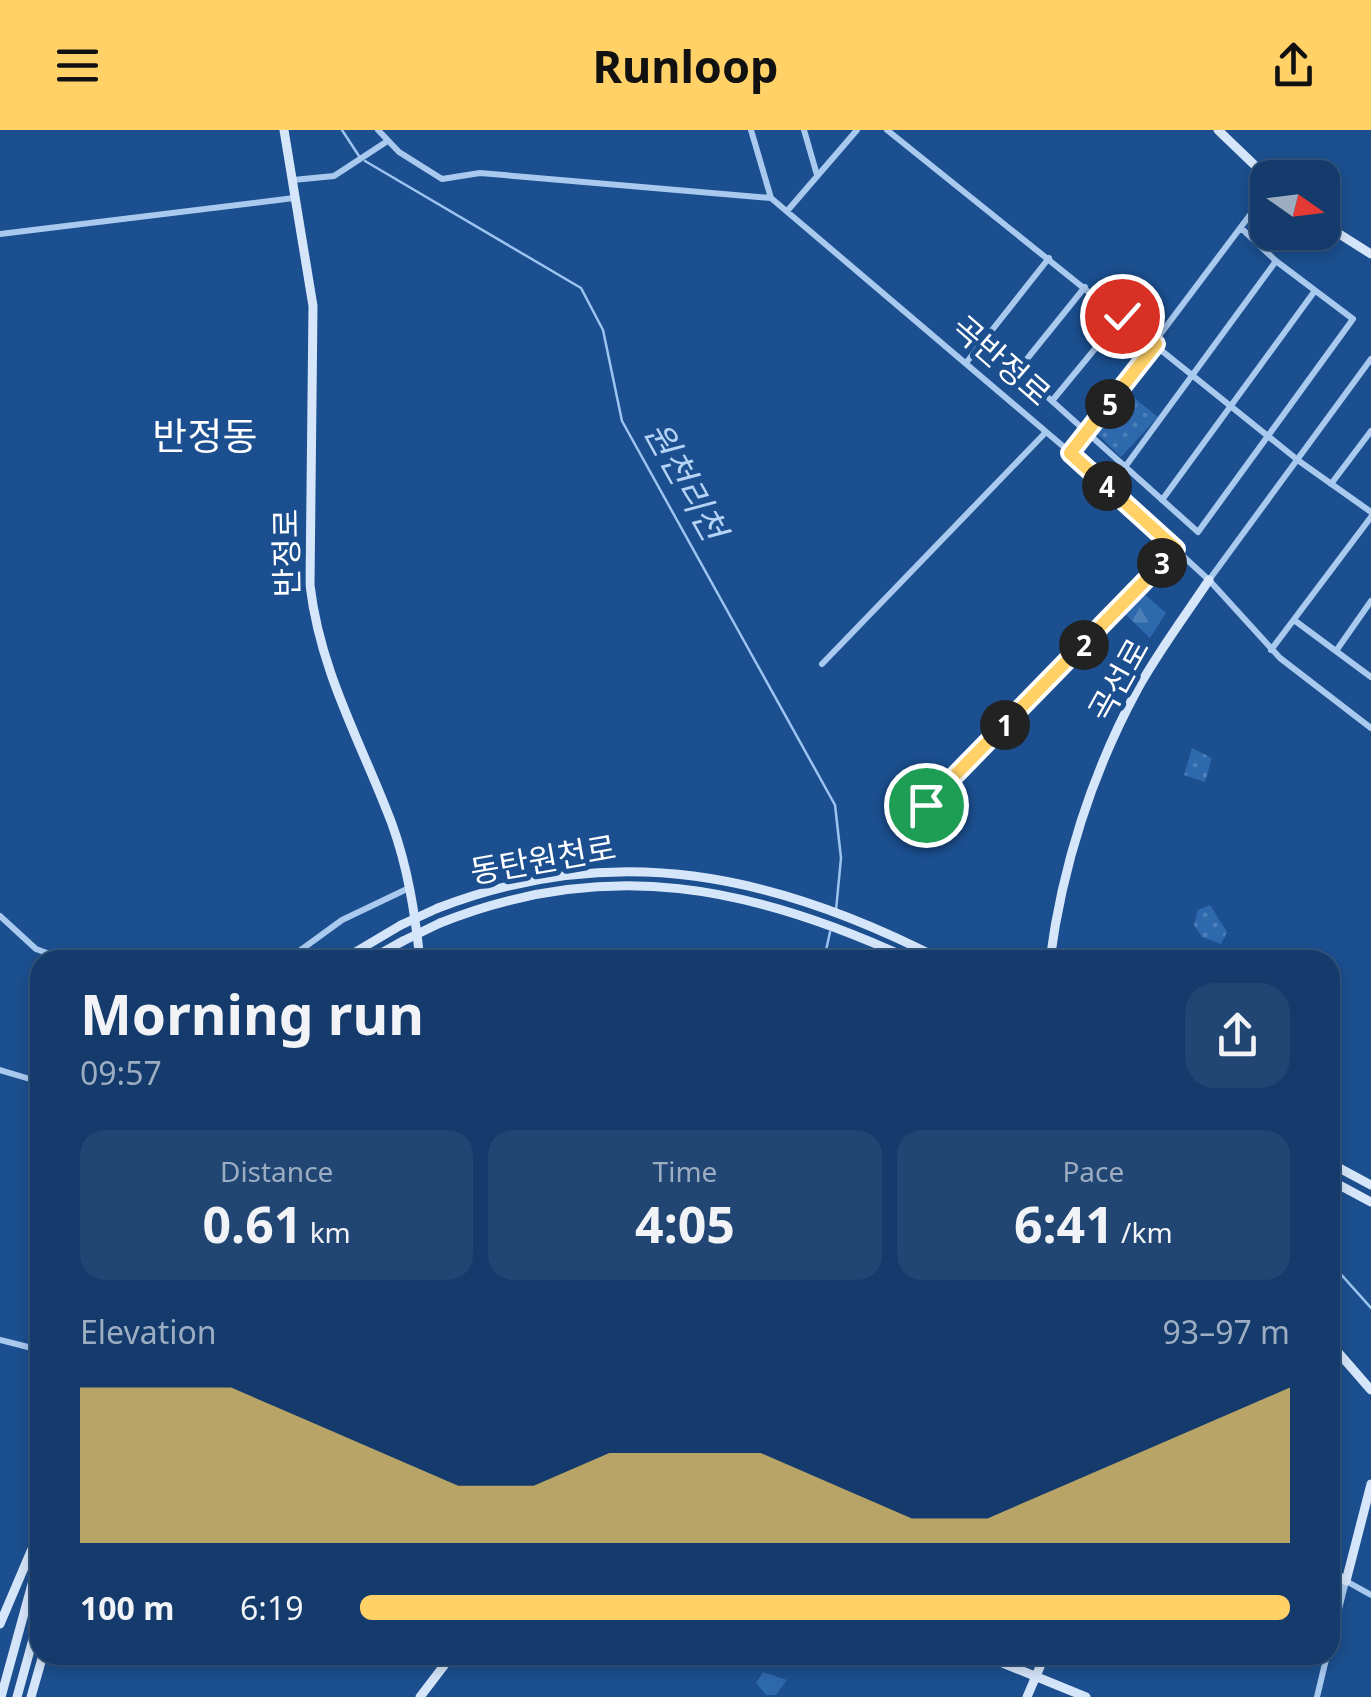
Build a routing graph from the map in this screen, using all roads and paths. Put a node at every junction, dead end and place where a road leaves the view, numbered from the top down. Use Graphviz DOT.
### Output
graph roads {
  1 [pos="284,130"];
  2 [pos="378,130"];
  3 [pos="750,130"];
  4 [pos="804,130"];
  5 [pos="857,130"];
  6 [pos="888,130"];
  7 [pos="1218,130"];
  8 [pos="386,142"];
  9 [pos="1250,161"];
  10 [pos="817,175"];
  11 [pos="293,180"];
  12 [pos="294,198"];
  13 [pos="771,198"];
  14 [pos="788,210"];
  15 [pos="1250,216"];
  16 [pos="1241,228"];
  17 [pos="0,234"];
  18 [pos="1340,234"];
  19 [pos="1371,254"];
  20 [pos="1049,258"];
  21 [pos="1276,261"];
  22 [pos="1084,286"];
  23 [pos="1314,292"];
  24 [pos="1122,316"];
  25 [pos="984,340"];
  26 [pos="1156,344"];
  27 [pos="1371,359"];
  28 [pos="966,363"];
  29 [pos="1018,370"];
  30 [pos="1193,374"];
  31 [pos="1052,401"];
  32 [pos="1231,405"];
  33 [pos="1371,431"];
  34 [pos="1046,432"];
  35 [pos="1088,433"];
  36 [pos="1268,436"];
  37 [pos="1070,453"];
  38 [pos="1299,461"];
  39 [pos="1126,467"];
  40 [pos="1331,484"];
  41 [pos="1162,500"];
  42 [pos="1371,515"];
  43 [pos="1176,549"];
  44 [pos="1209,580"];
  45 [pos="1371,601"];
  46 [pos="1294,620"];
  47 [pos="1271,650"];
  48 [pos="1336,651"];
  49 [pos="822,664"];
  50 [pos="1371,677"];
  51 [pos="1371,728"];
  52 [pos="926,805"];
  53 [pos="409,888"];
  54 [pos="0,916"];
  55 [pos="36,950"];
  56 [pos="300,950"];
  57 [pos="359,950"];
  58 [pos="387,950"];
  59 [pos="418,950"];
  60 [pos="887,950"];
  61 [pos="922,950"];
  62 [pos="1052,950"];
  63 [pos="0,1070"];
  64 [pos="30,1079"];
  65 [pos="1340,1169"];
  66 [pos="1340,1185"];
  67 [pos="1371,1186"];
  68 [pos="1371,1202"];
  69 [pos="0,1340"];
  70 [pos="30,1348"];
  71 [pos="1340,1355"];
  72 [pos="1371,1390"];
  73 [pos="1371,1484"];
  74 [pos="30,1554"];
  75 [pos="1340,1578"];
  76 [pos="1346,1581"];
  77 [pos="30,1590"];
  78 [pos="1371,1595"];
  79 [pos="1340,1605"];
  80 [pos="0,1624"];
  81 [pos="30,1650"];
  82 [pos="40,1665"];
  83 [pos="444,1665"];
  84 [pos="1009,1665"];
  85 [pos="1041,1665"];
  86 [pos="1325,1665"];
  87 [pos="1037,1676"];
  88 [pos="0,1697"];
  89 [pos="17,1697"];
  90 [pos="31,1697"];
  91 [pos="420,1697"];
  92 [pos="1028,1697"];
  93 [pos="1086,1697"];
  94 [pos="1317,1697"];
  1 -- 11 [label="main road, 반정로"];
  2 -- 8 [label="street"];
  3 -- 13 [label="street"];
  4 -- 10 [label="street"];
  5 -- 10 [label="street"];
  6 -- 20 [label="street"];
  7 -- 9 [label="main road"];
  8 -- 11 [label="street"];
  8 -- 13 [label="street"];
  10 -- 14 [label="street"];
  11 -- 12 [label="main road, 반정로"];
  12 -- 17 [label="street"];
  12 -- 53 [label="main road, 반정로"];
  13 -- 14 [label="street, 곡반정로"];
  14 -- 28 [label="street, 곡반정로"];
  15 -- 16 [label="street"];
  16 -- 21 [label="street"];
  16 -- 26 [label="street"];
  18 -- 19 [label="main road"];
  20 -- 22 [label="street"];
  20 -- 25 [label="street"];
  21 -- 23 [label="street"];
  21 -- 30 [label="street"];
  22 -- 24 [label="street"];
  22 -- 29 [label="street"];
  23 -- 32 [label="street"];
  23 -- 36 [label="street"];
  24 -- 26 [label="street"];
  24 -- 31 [label="street"];
  25 -- 28 [label="street"];
  25 -- 29 [label="street"];
  26 -- 30 [label="street"];
  26 -- 35 [label="street"];
  27 -- 38 [label="street, 곡선로"];
  28 -- 34 [label="street, 곡반정로"];
  29 -- 31 [label="street"];
  30 -- 32 [label="street"];
  30 -- 39 [label="street"];
  31 -- 35 [label="street"];
  32 -- 36 [label="street"];
  32 -- 41 [label="street"];
  33 -- 40 [label="street"];
  34 -- 37 [label="street, 곡반정로"];
  34 -- 49 [label="street"];
  35 -- 37 [label="street"];
  35 -- 39 [label="street"];
  36 -- 38 [label="street"];
  36 -- 41 [label="street"];
  37 -- 43 [label="street, 곡반정로"];
  38 -- 40 [label="street"];
  38 -- 44 [label="street, 곡선로"];
  39 -- 41 [label="street"];
  40 -- 42 [label="street"];
  42 -- 46 [label="street"];
  43 -- 44 [label="street, 곡반정로"];
  43 -- 52 [label="street"];
  44 -- 47 [label="street, 곡반정로"];
  44 -- 62 [label="main road, 곡선로"];
  45 -- 48 [label="street"];
  46 -- 47 [label="street"];
  46 -- 48 [label="street"];
  47 -- 51 [label="street, 곡반정로"];
  48 -- 50 [label="street"];
  53 -- 56 [label="street"];
  53 -- 59 [label="main road, 반정로"];
  54 -- 55 [label="street"];
  57 -- 61 [label="main road, 동탄원천로, bridge"];
  58 -- 60 [label="main road, 동탄원천로, bridge"];
  63 -- 64 [label="street"];
  65 -- 67 [label="main road"];
  66 -- 68 [label="main road"];
  69 -- 70 [label="street"];
  71 -- 72 [label="main road"];
  73 -- 76 [label="main road"];
  74 -- 80 [label="main road"];
  75 -- 76 [label="main road"];
  76 -- 78 [label="street"];
  76 -- 79 [label="street"];
  77 -- 88 [label="main road"];
  81 -- 89 [label="main road"];
  82 -- 90 [label="main road"];
  83 -- 91 [label="main road"];
  84 -- 87 [label="main road"];
  85 -- 87 [label="main road"];
  86 -- 94 [label="street"];
  87 -- 92 [label="main road"];
  87 -- 93 [label="main road"];
}
